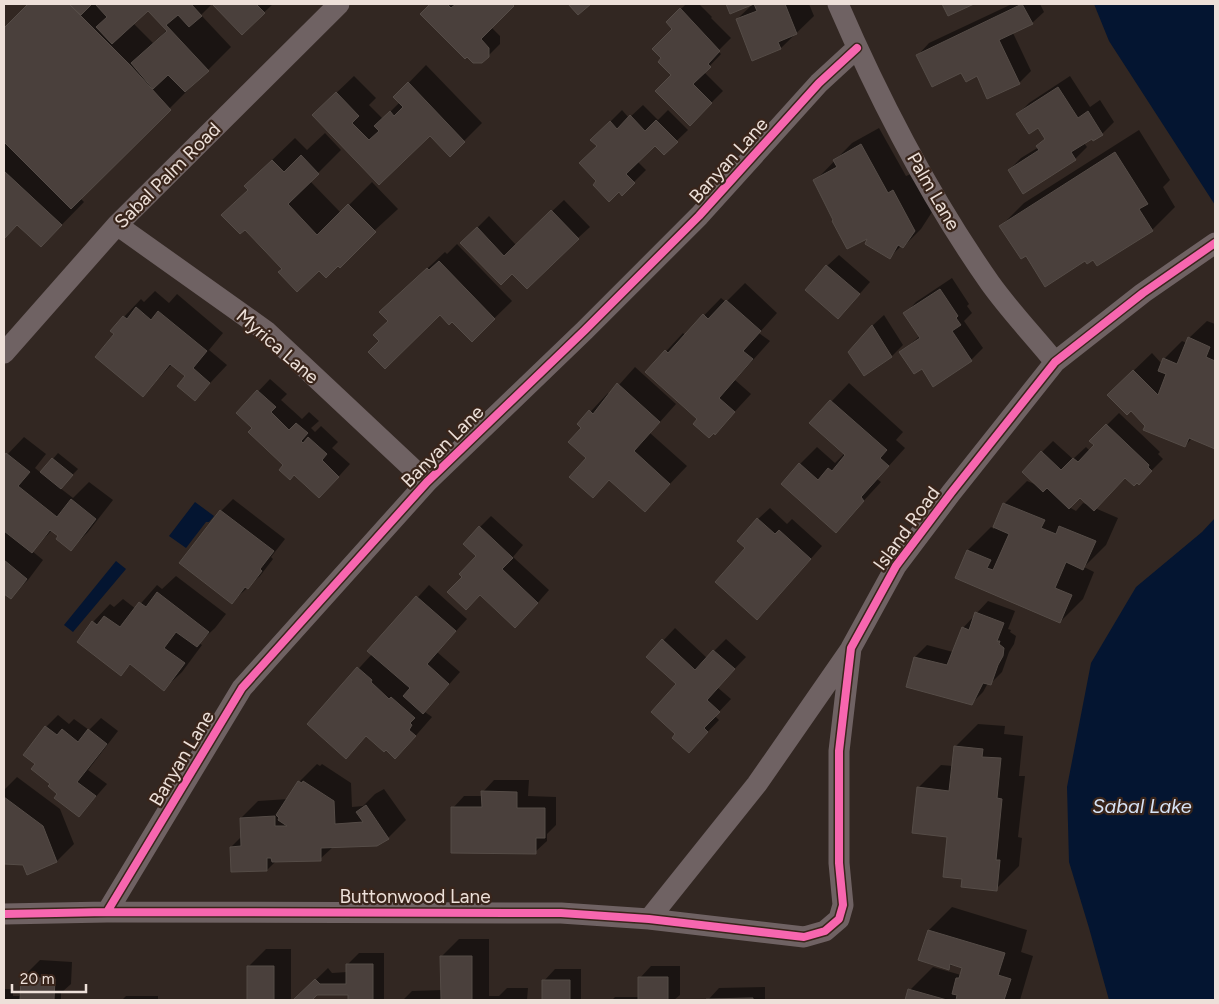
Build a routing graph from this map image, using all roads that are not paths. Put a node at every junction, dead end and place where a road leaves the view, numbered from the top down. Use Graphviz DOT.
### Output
graph roads {
  1 [pos="339,4"];
  2 [pos="838,4"];
  3 [pos="857,48"];
  4 [pos="117,225"];
  5 [pos="1215,243"];
  6 [pos="4,354"];
  7 [pos="1055,362"];
  8 [pos="427,482"];
  9 [pos="851,648"];
  10 [pos="107,912"];
  11 [pos="4,914"];
  12 [pos="649,919"];
  13 [pos="825,931"];
  1 -- 4 [label="street, Sabal Palm Road"];
  2 -- 3 [label="street, Palm Lane"];
  3 -- 7 [label="street, Palm Lane"];
  3 -- 8 [label="street, Banyan Lane"];
  4 -- 6 [label="street, Sabal Palm Road"];
  4 -- 8 [label="street, Myrica Lane"];
  5 -- 7 [label="street, Island Road"];
  7 -- 9 [label="street, Island Road"];
  8 -- 10 [label="street, Banyan Lane"];
  9 -- 12 [label="street, Island Road"];
  9 -- 13 [label="street, Island Road"];
  10 -- 11 [label="street, Buttonwood Lane"];
  10 -- 12 [label="street, Buttonwood Lane"];
  12 -- 13 [label="street, Buttonwood Lane"];
}
